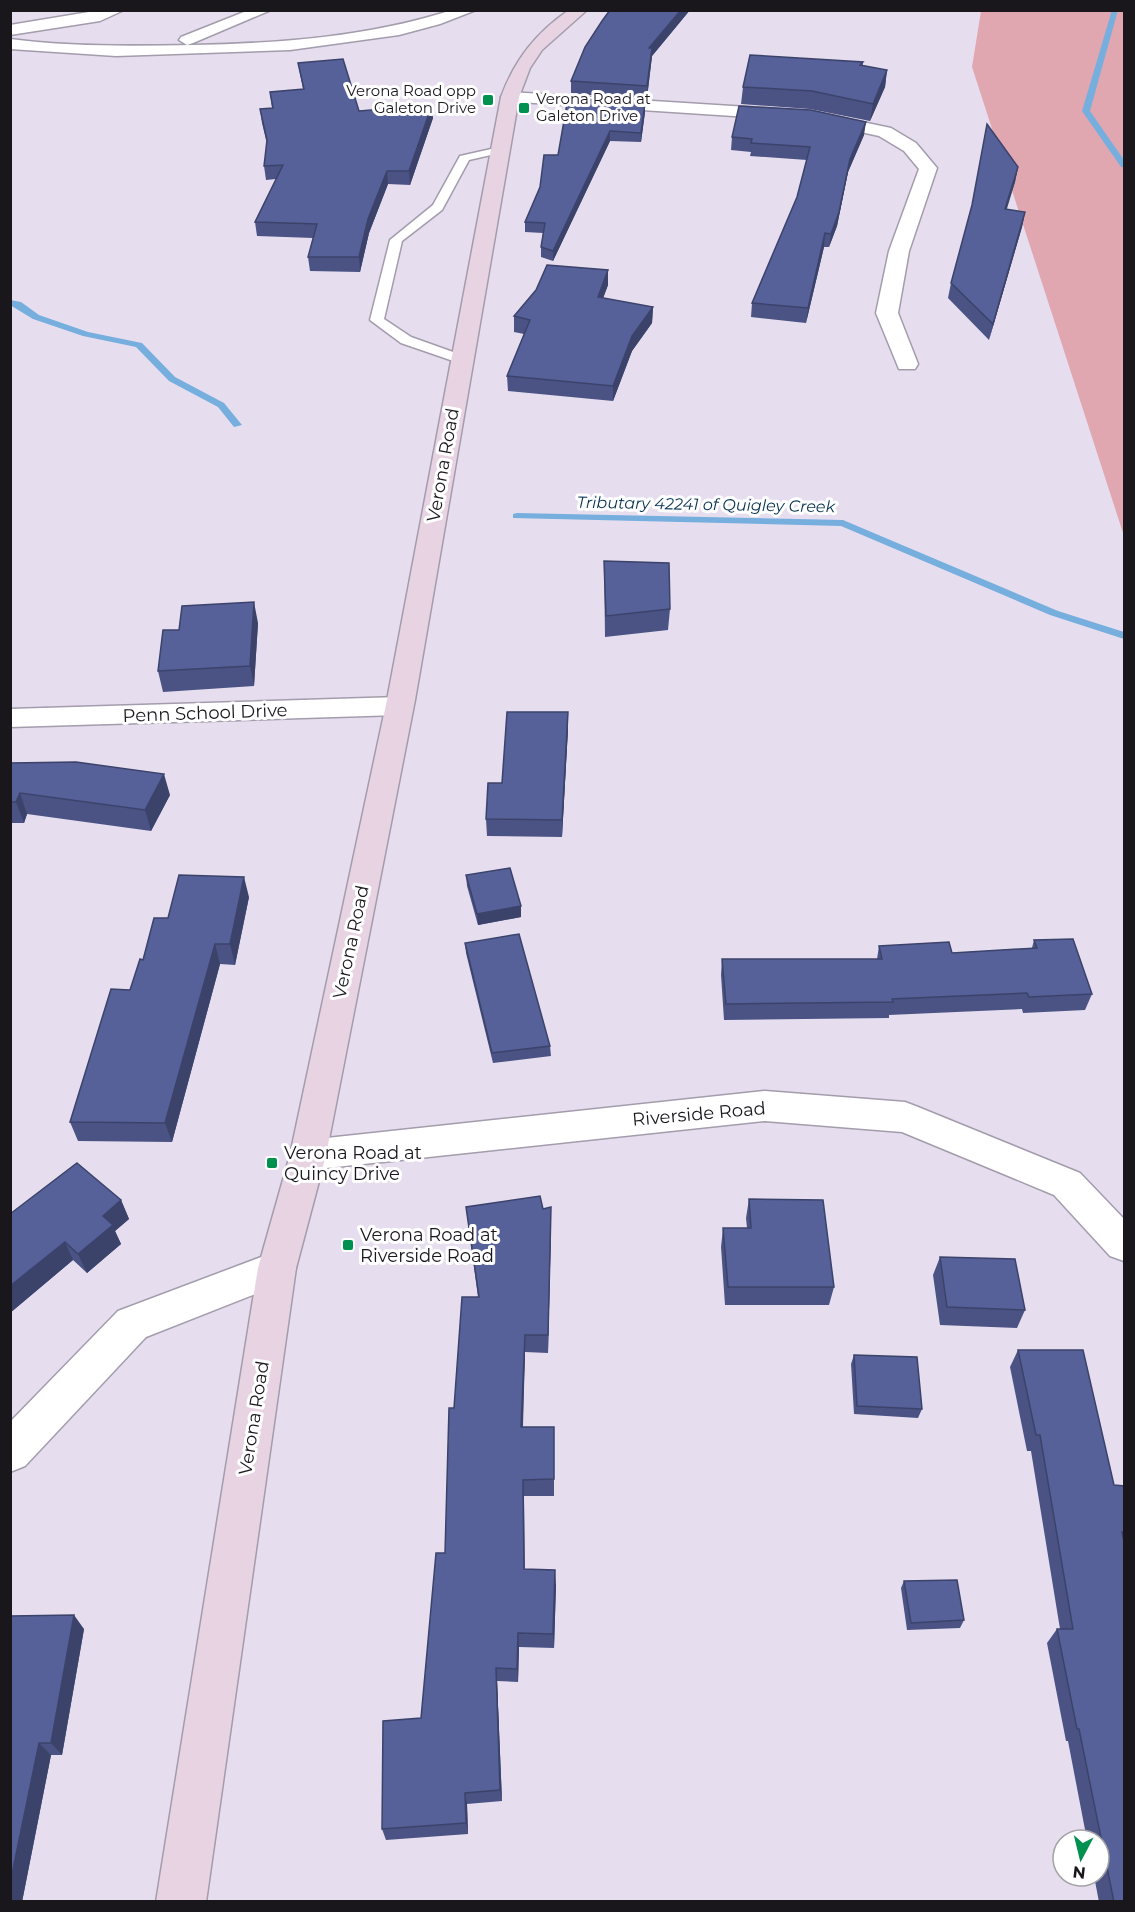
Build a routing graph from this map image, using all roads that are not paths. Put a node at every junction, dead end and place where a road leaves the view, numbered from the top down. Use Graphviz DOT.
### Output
graph roads {
  1 [pos="117,10"];
  2 [pos="264,10"];
  3 [pos="469,10"];
  4 [pos="580,10"];
  5 [pos="10,30"];
  6 [pos="10,44"];
  7 [pos="167,50"];
  8 [pos="510,97"];
  9 [pos="500,150"];
  10 [pos="462,360"];
  11 [pos="907,363"];
  12 [pos="399,706"];
  13 [pos="10,718"];
  14 [pos="308,1155"];
  15 [pos="1125,1244"];
  16 [pos="277,1268"];
  17 [pos="10,1452"];
  18 [pos="181,1902"];
  1 -- 5 [label="street"];
  2 -- 7 [label="street"];
  3 -- 7 [label="street"];
  4 -- 8 [label="street, Verona Road"];
  6 -- 7 [label="street"];
  8 -- 9 [label="street, Verona Road"];
  8 -- 11 [label="street"];
  9 -- 10 [label="street, Verona Road"];
  9 -- 10 [label="lane"];
  10 -- 12 [label="street, Verona Road"];
  12 -- 13 [label="street, Penn School Drive"];
  12 -- 14 [label="street, Verona Road"];
  14 -- 15 [label="street, Riverside Road"];
  14 -- 16 [label="street, Verona Road"];
  16 -- 17 [label="street"];
  16 -- 18 [label="street, Verona Road"];
}
